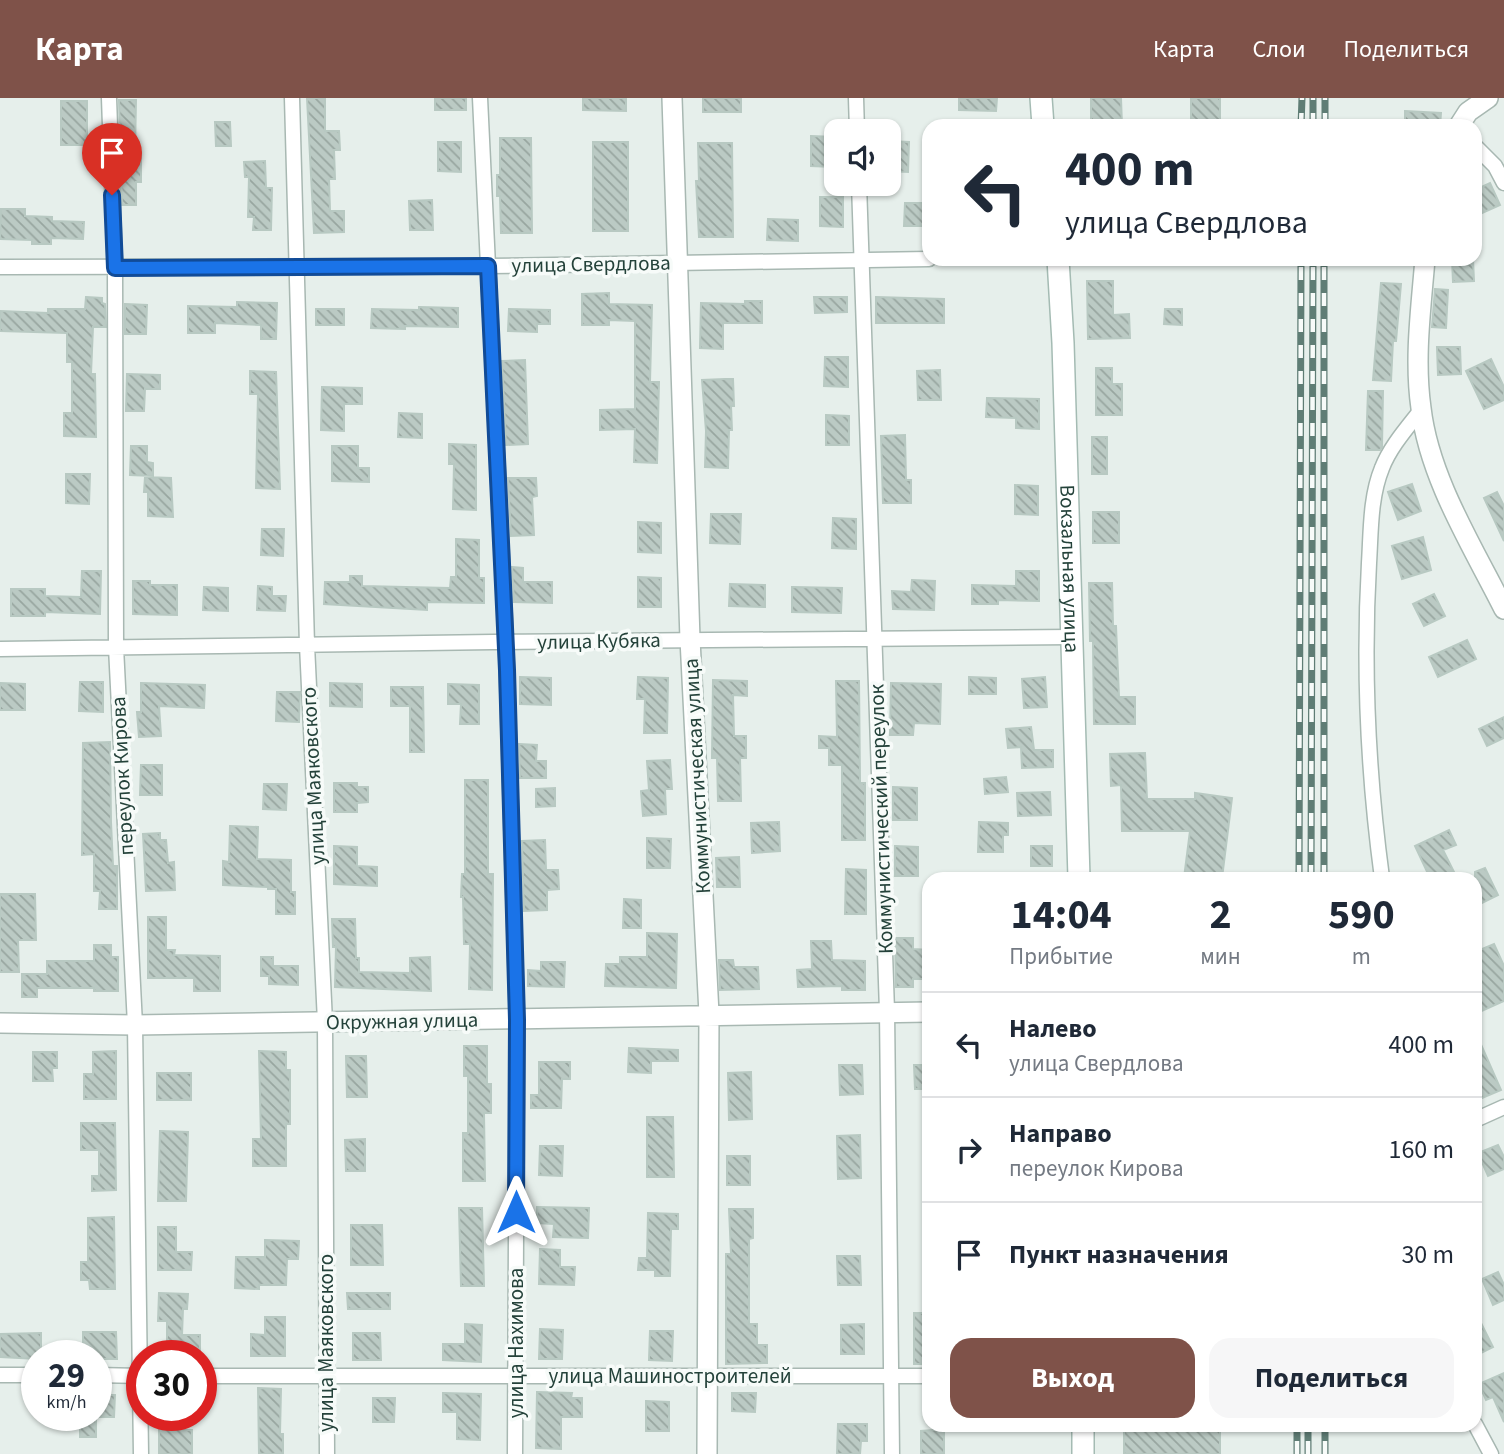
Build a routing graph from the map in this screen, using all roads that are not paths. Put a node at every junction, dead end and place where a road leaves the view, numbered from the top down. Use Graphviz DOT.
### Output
graph roads {
  1 [pos="109,98"];
  2 [pos="292,98"];
  3 [pos="480,98"];
  4 [pos="672,98"];
  5 [pos="856,98"];
  6 [pos="1041,98"];
  7 [pos="1481,102"];
  8 [pos="857,119"];
  9 [pos="1042,119"];
  10 [pos="1465,119"];
  11 [pos="1482,153"];
  12 [pos="1504,183"];
  13 [pos="859,196"];
  14 [pos="922,259"];
  15 [pos="861,260"];
  16 [pos="676,262"];
  17 [pos="296,266"];
  18 [pos="488,266"];
  19 [pos="1058,266"];
  20 [pos="1425,266"];
  21 [pos="0,267"];
  22 [pos="115,268"];
  23 [pos="1421,410"];
  24 [pos="1504,609"];
  25 [pos="876,637"];
  26 [pos="1072,637"];
  27 [pos="690,639"];
  28 [pos="506,643"];
  29 [pos="307,645"];
  30 [pos="116,647"];
  31 [pos="0,649"];
  32 [pos="1079,872"];
  33 [pos="1381,872"];
  34 [pos="887,1012"];
  35 [pos="922,1012"];
  36 [pos="709,1014"];
  37 [pos="517,1020"];
  38 [pos="325,1021"];
  39 [pos="0,1023"];
  40 [pos="135,1025"];
  41 [pos="1504,1107"];
  42 [pos="1482,1117"];
  43 [pos="141,1340"];
  44 [pos="0,1375"];
  45 [pos="21,1375"];
  46 [pos="217,1376"];
  47 [pos="515,1376"];
  48 [pos="707,1376"];
  49 [pos="891,1376"];
  50 [pos="922,1376"];
  51 [pos="326,1377"];
  52 [pos="141,1431"];
  53 [pos="1083,1432"];
  54 [pos="1479,1432"];
  55 [pos="141,1454"];
  56 [pos="327,1454"];
  57 [pos="515,1454"];
  58 [pos="707,1454"];
  59 [pos="892,1454"];
  60 [pos="1083,1454"];
  61 [pos="1491,1454"];
  1 -- 22 [label="street, переулок Кирова"];
  2 -- 17 [label="street, улица Маяковского"];
  3 -- 18 [label="street, улица Нахимова"];
  4 -- 16 [label="street, Коммунистическая улица"];
  5 -- 8 [label="street"];
  6 -- 9 [label="main road"];
  7 -- 10 [label="street"];
  11 -- 12 [label="street"];
  13 -- 15 [label="street, Коммунистический переулок"];
  14 -- 15 [label="street, улица Свердлова"];
  15 -- 16 [label="street, улица Свердлова"];
  15 -- 25 [label="street, Коммунистический переулок"];
  16 -- 18 [label="street, улица Свердлова"];
  16 -- 27 [label="street, Коммунистическая улица"];
  17 -- 18 [label="street, улица Свердлова"];
  17 -- 22 [label="street, улица Свердлова"];
  17 -- 29 [label="street, улица Маяковского"];
  18 -- 28 [label="street, улица Нахимова"];
  19 -- 26 [label="main road, Вокзальная улица"];
  20 -- 23 [label="street"];
  21 -- 22 [label="street, улица Свердлова"];
  22 -- 30 [label="street, переулок Кирова"];
  23 -- 24 [label="street"];
  23 -- 33 [label="street"];
  25 -- 26 [label="street, улица Кубяка"];
  25 -- 27 [label="street, улица Кубяка"];
  25 -- 34 [label="street, Коммунистический переулок"];
  26 -- 32 [label="main road, Вокзальная улица"];
  27 -- 28 [label="street, улица Кубяка"];
  27 -- 36 [label="street, Коммунистическая улица"];
  28 -- 29 [label="street, улица Кубяка"];
  28 -- 37 [label="street, улица Нахимова"];
  29 -- 30 [label="street, улица Кубяка"];
  29 -- 38 [label="street, улица Маяковского"];
  30 -- 31 [label="street, улица Кубяка"];
  30 -- 40 [label="street, переулок Кирова"];
  34 -- 35 [label="street, Окружная улица"];
  34 -- 36 [label="street, Окружная улица"];
  34 -- 49 [label="street, Коммунистический переулок"];
  36 -- 37 [label="street, Окружная улица"];
  36 -- 48 [label="street, Коммунистическая улица"];
  37 -- 38 [label="street, Окружная улица"];
  37 -- 47 [label="street, улица Нахимова"];
  38 -- 40 [label="street, Окружная улица"];
  38 -- 51 [label="street, улица Маяковского"];
  39 -- 40 [label="street, Окружная улица"];
  40 -- 43 [label="street, переулок Кирова"];
  41 -- 42 [label="street"];
  44 -- 45 [label="street"];
  46 -- 51 [label="street, улица Машиностроителей"];
  47 -- 48 [label="street, улица Машиностроителей"];
  47 -- 51 [label="street, улица Машиностроителей"];
  47 -- 57 [label="street, улица Нахимова"];
  48 -- 49 [label="street, улица Машиностроителей"];
  48 -- 58 [label="street, Коммунистическая улица"];
  49 -- 50 [label="street, улица Машиностроителей"];
  49 -- 59 [label="street, Коммунистический переулок"];
  51 -- 56 [label="street, улица Маяковского"];
  52 -- 55 [label="street, переулок Кирова"];
  53 -- 60 [label="main road"];
  54 -- 61 [label="street"];
}
